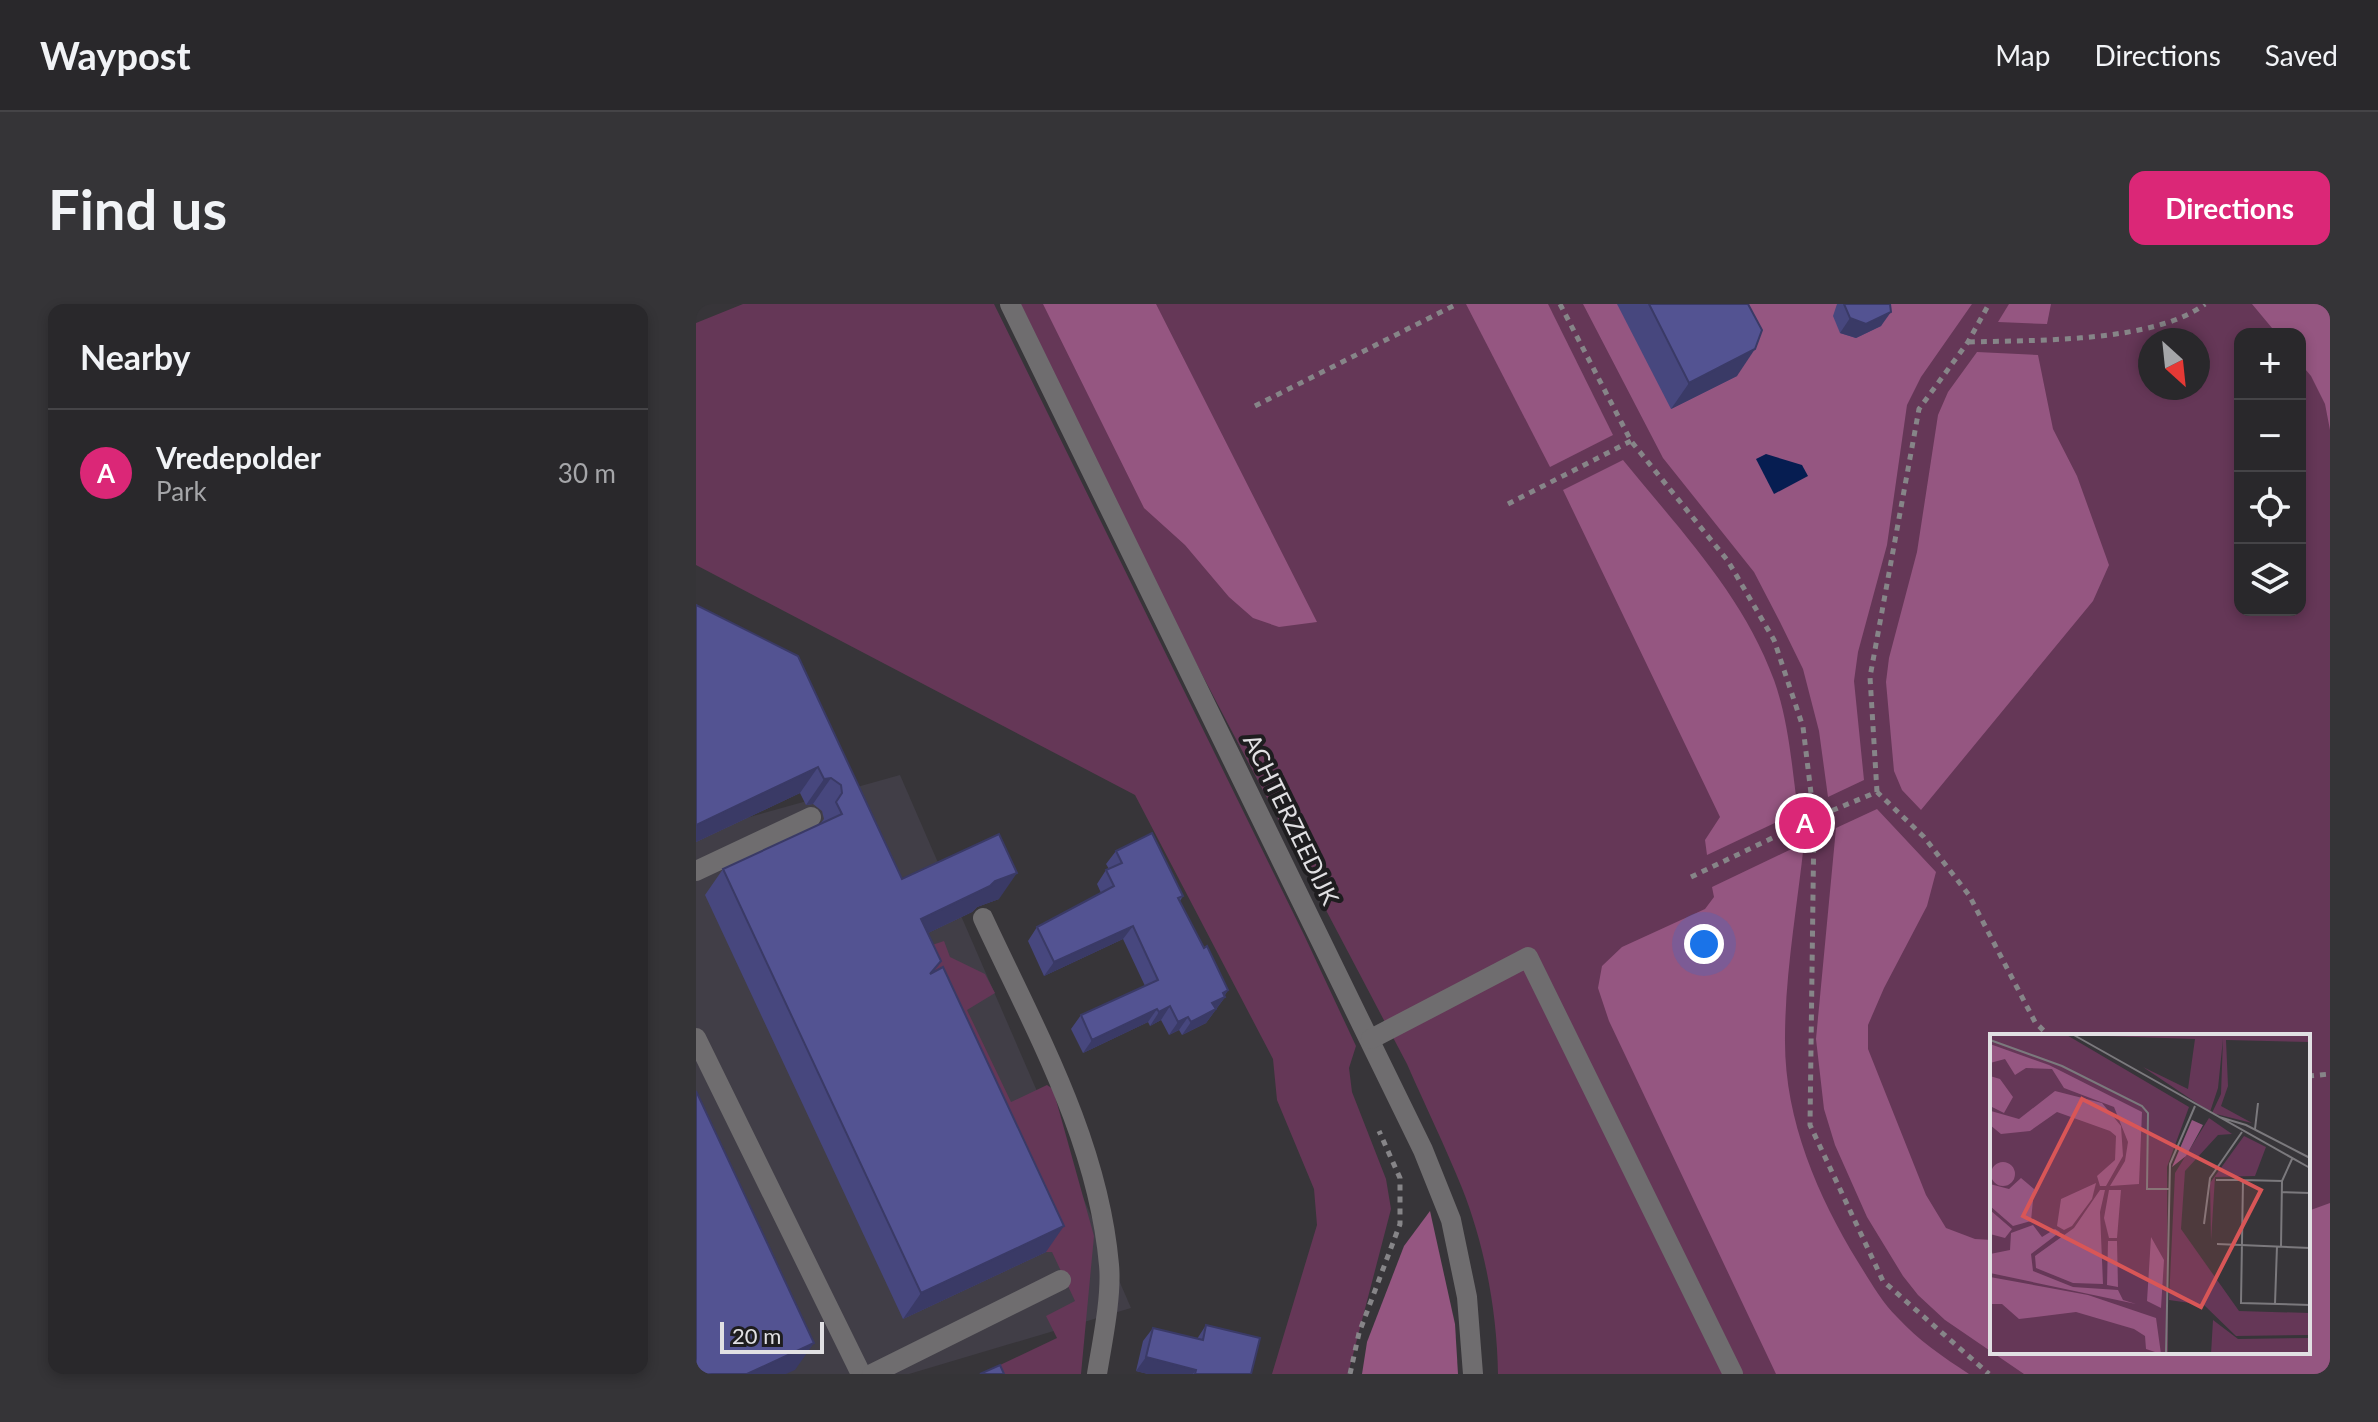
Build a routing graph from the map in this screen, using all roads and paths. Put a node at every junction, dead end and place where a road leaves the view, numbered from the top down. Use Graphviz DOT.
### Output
graph roads {
  1 [pos="1010,304"];
  2 [pos="1457,304"];
  3 [pos="1560,304"];
  4 [pos="1989,304"];
  5 [pos="2205,304"];
  6 [pos="1968,342"];
  7 [pos="1255,406"];
  8 [pos="1631,441"];
  9 [pos="1508,504"];
  10 [pos="1877,792"];
  11 [pos="811,817"];
  12 [pos="1814,818"];
  13 [pos="696,871"];
  14 [pos="1691,877"];
  15 [pos="983,918"];
  16 [pos="2047,1034"];
  17 [pos="696,1038"];
  18 [pos="1371,1039"];
  19 [pos="2330,1074"];
  20 [pos="2310,1076"];
  21 [pos="1378,1127"];
  22 [pos="1061,1280"];
  23 [pos="861,1374"];
  24 [pos="872,1374"];
  25 [pos="1097,1374"];
  26 [pos="1350,1374"];
  27 [pos="1473,1374"];
  28 [pos="1733,1374"];
  29 [pos="1989,1374"];
  1 -- 18 [label="street, ACHTERZEEDIJK"];
  2 -- 7 [label="path"];
  3 -- 8 [label="path"];
  4 -- 6 [label="path"];
  5 -- 6 [label="path"];
  6 -- 10 [label="path"];
  8 -- 9 [label="path"];
  8 -- 12 [label="path"];
  10 -- 12 [label="path"];
  10 -- 16 [label="path"];
  11 -- 13 [label="street"];
  12 -- 14 [label="path"];
  12 -- 29 [label="path"];
  15 -- 25 [label="street"];
  17 -- 23 [label="street"];
  18 -- 27 [label="street, ACHTERZEEDIJK"];
  18 -- 28 [label="street"];
  19 -- 20 [label="path"];
  21 -- 26 [label="path"];
  22 -- 24 [label="street"];
}
